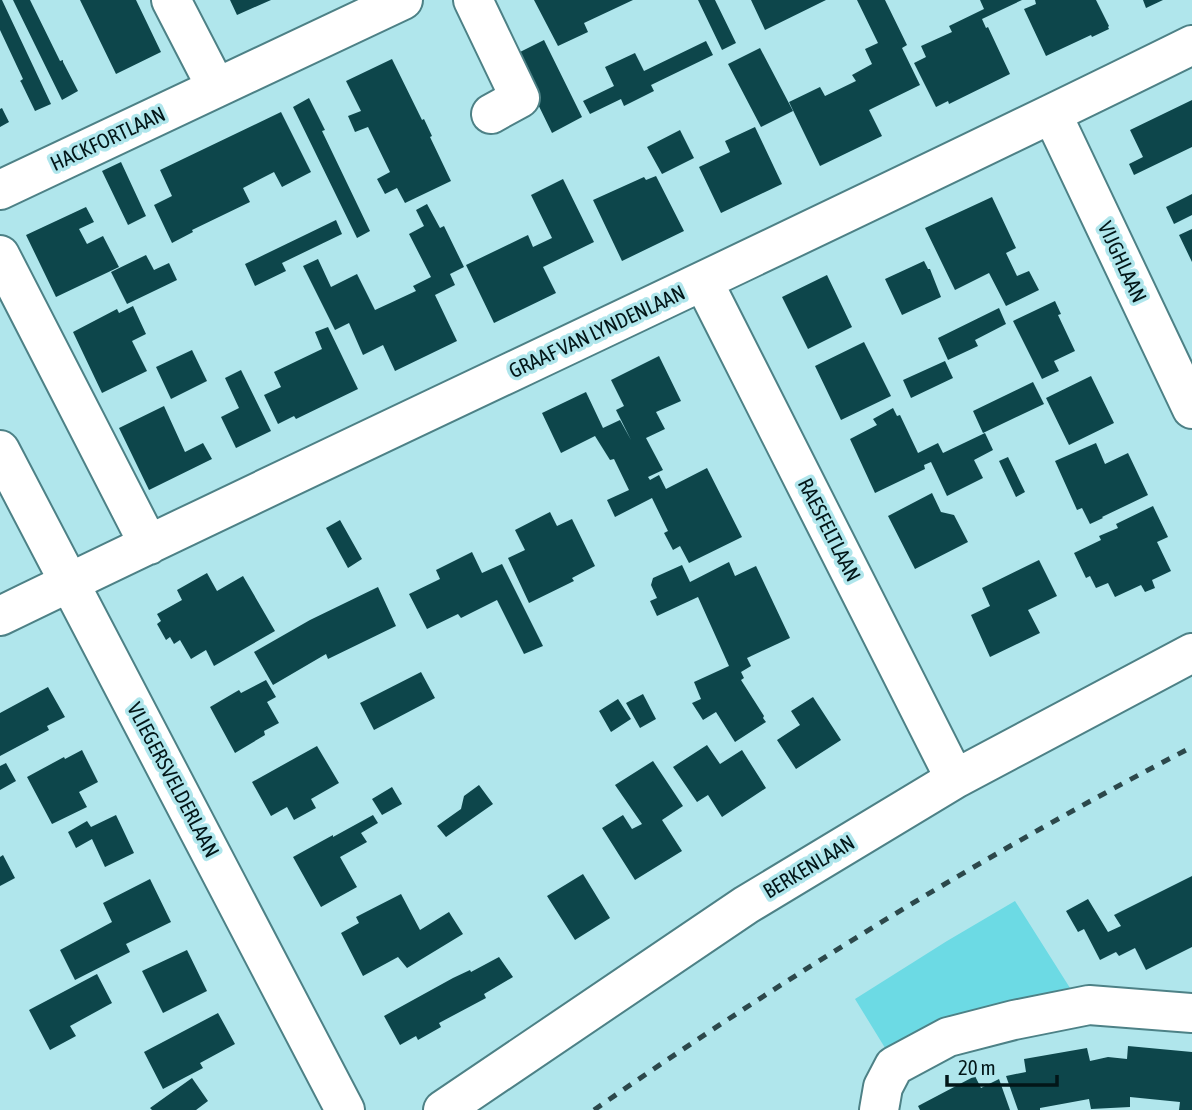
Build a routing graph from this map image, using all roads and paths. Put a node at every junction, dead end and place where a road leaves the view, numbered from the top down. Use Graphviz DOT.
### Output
graph roads {
  1 [pos="171,0"];
  2 [pos="403,0"];
  3 [pos="473,0"];
  4 [pos="1192,45"];
  5 [pos="216,87"];
  6 [pos="491,114"];
  7 [pos="1052,114"];
  8 [pos="0,190"];
  9 [pos="0,254"];
  10 [pos="704,281"];
  11 [pos="1192,409"];
  12 [pos="0,450"];
  13 [pos="149,545"];
  14 [pos="69,583"];
  15 [pos="0,616"];
  16 [pos="1192,653"];
  17 [pos="955,779"];
  18 [pos="1192,1013"];
  19 [pos="345,1110"];
  20 [pos="443,1110"];
  21 [pos="879,1110"];
  1 -- 5 [label="street"];
  2 -- 5 [label="street, HACKFORTLAAN"];
  3 -- 6 [label="street"];
  4 -- 7 [label="street, GRAAF VAN LYNDENLAAN"];
  5 -- 8 [label="street, HACKFORTLAAN"];
  7 -- 10 [label="street, GRAAF VAN LYNDENLAAN"];
  7 -- 11 [label="street, VIJGHLAAN"];
  9 -- 13 [label="street"];
  10 -- 13 [label="street, GRAAF VAN LYNDENLAAN"];
  10 -- 17 [label="street, RAESFELTLAAN"];
  12 -- 14 [label="street, VLIEGERSVELDERLAAN"];
  13 -- 14 [label="street, GRAAF VAN LYNDENLAAN"];
  14 -- 15 [label="street, GRAAF VAN LYNDENLAAN"];
  14 -- 19 [label="street, VLIEGERSVELDERLAAN"];
  16 -- 17 [label="street, BERKENLAAN"];
  17 -- 20 [label="street, BERKENLAAN"];
  18 -- 21 [label="street"];
}
